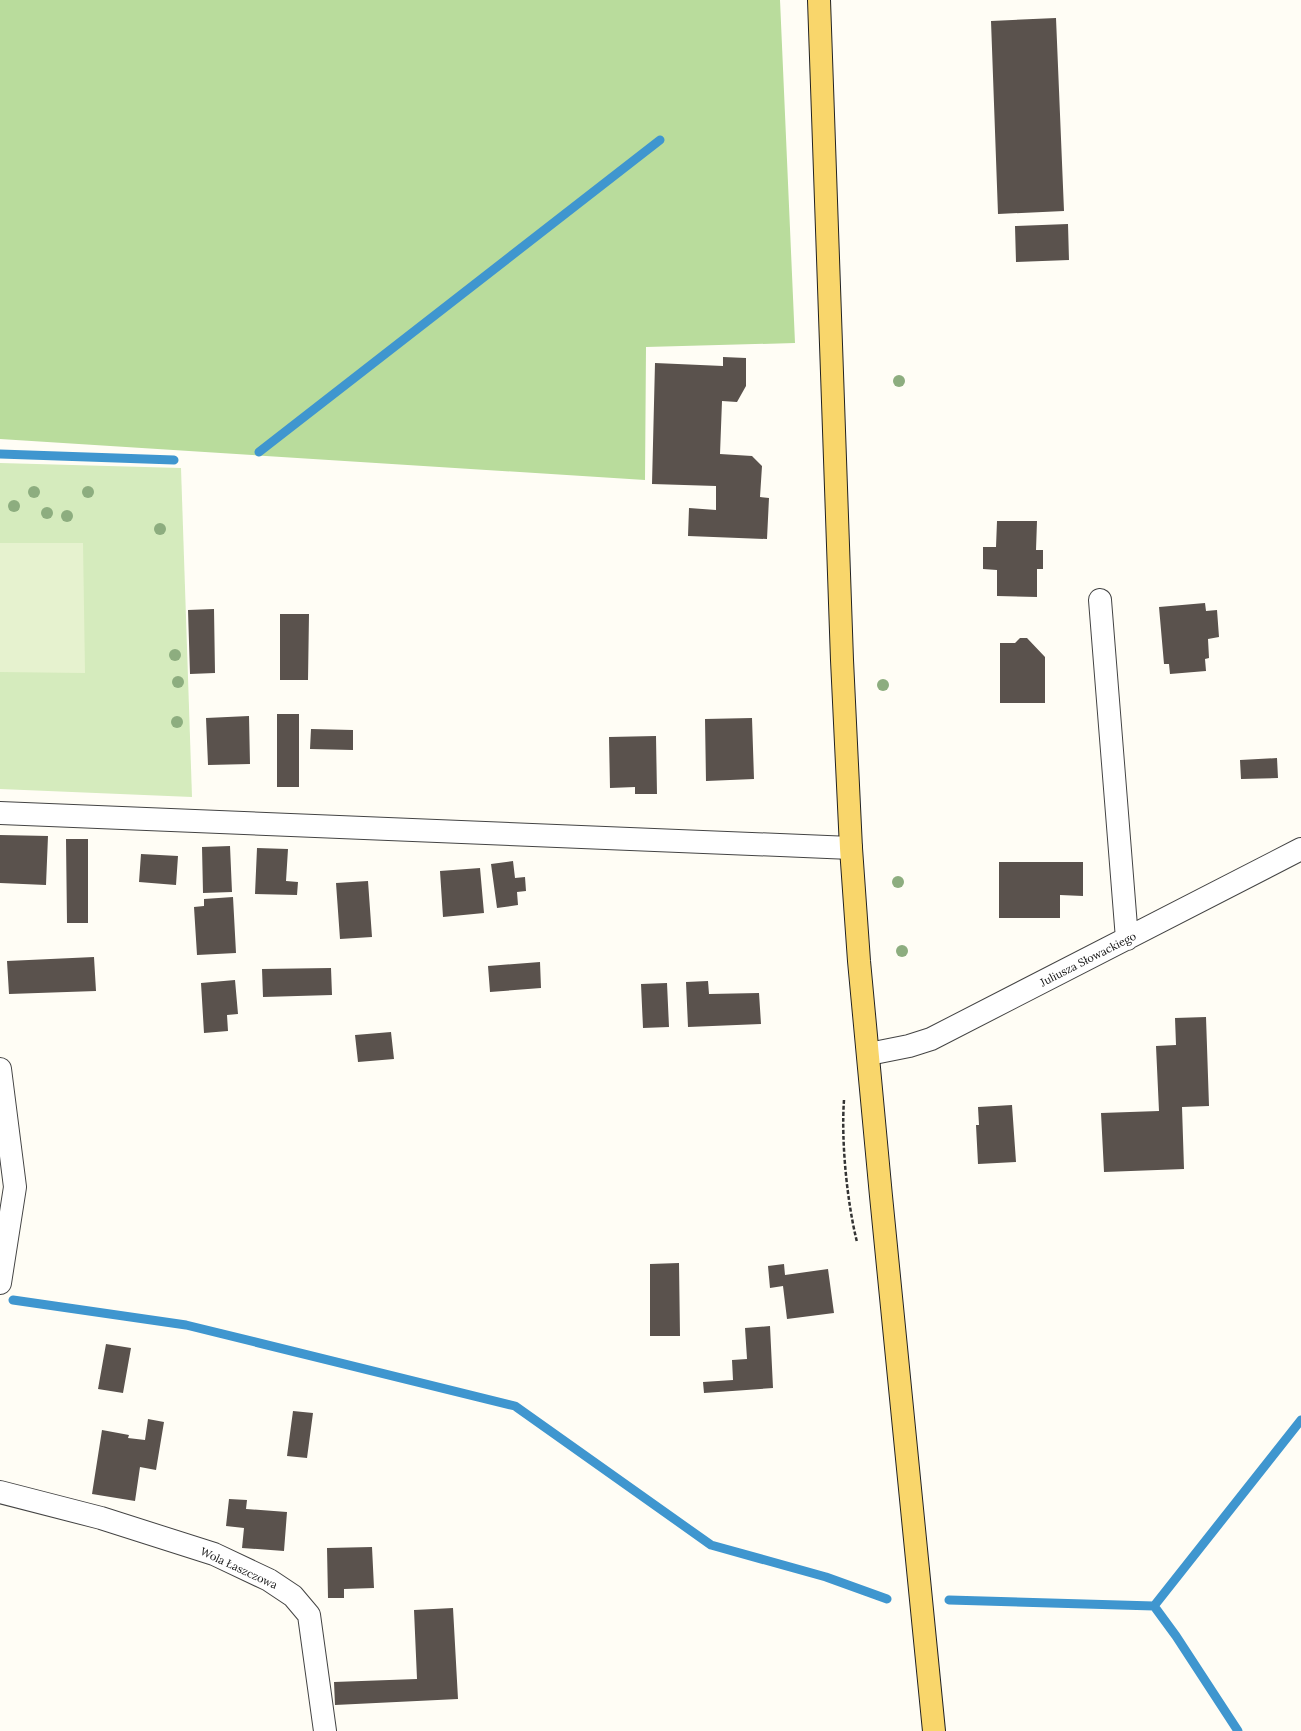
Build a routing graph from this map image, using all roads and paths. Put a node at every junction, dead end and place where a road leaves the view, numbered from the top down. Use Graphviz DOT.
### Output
graph roads {
  1 [pos="819,0"];
  2 [pos="1100,600"];
  3 [pos="0,813"];
  4 [pos="851,848"];
  5 [pos="1301,849"];
  6 [pos="1127,939"];
  7 [pos="869,1054"];
  8 [pos="0,1069"];
  9 [pos="0,1283"];
  10 [pos="0,1492"];
  11 [pos="325,1731"];
  12 [pos="934,1731"];
  1 -- 4 [label="main road"];
  2 -- 6 [label="street"];
  3 -- 4 [label="street"];
  4 -- 7 [label="main road"];
  5 -- 6 [label="street, Juliusza Słowackiego"];
  6 -- 7 [label="street, Juliusza Słowackiego"];
  7 -- 12 [label="main road"];
  8 -- 9 [label="street"];
  10 -- 11 [label="street, Wola Łaszczowa"];
}
